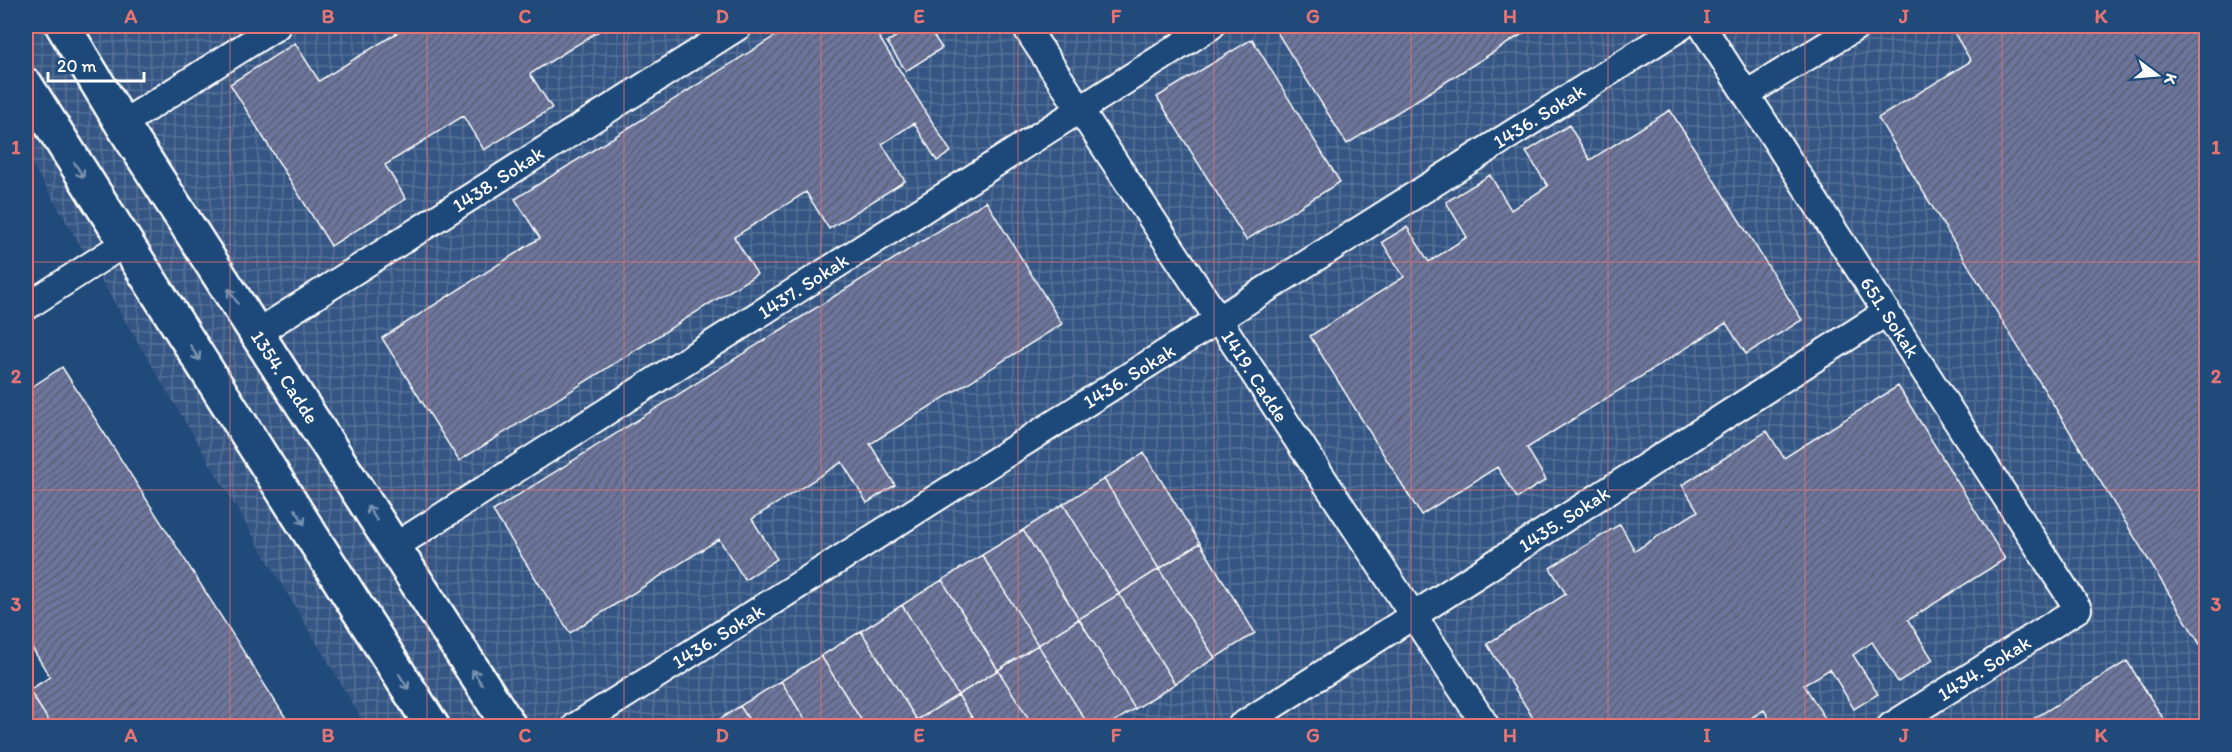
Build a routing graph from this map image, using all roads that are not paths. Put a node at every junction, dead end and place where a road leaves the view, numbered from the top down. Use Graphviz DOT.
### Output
graph roads {
  1 [pos="63,26"];
  2 [pos="277,26"];
  3 [pos="739,26"];
  4 [pos="1025,26"];
  5 [pos="1211,26"];
  6 [pos="1682,26"];
  7 [pos="1702,26"];
  8 [pos="1858,26"];
  9 [pos="26,86"];
  10 [pos="1746,94"];
  11 [pos="1080,109"];
  12 [pos="26,117"];
  13 [pos="122,124"];
  14 [pos="62,143"];
  15 [pos="125,243"];
  16 [pos="26,307"];
  17 [pos="1887,312"];
  18 [pos="1218,320"];
  19 [pos="257,333"];
  20 [pos="394,547"];
  21 [pos="2078,609"];
  22 [pos="1413,616"];
  23 [pos="432,726"];
  24 [pos="509,726"];
  25 [pos="576,726"];
  26 [pos="1241,726"];
  27 [pos="1486,726"];
  28 [pos="1891,726"];
  1 -- 13 [label="main road, 1354. Cadde"];
  2 -- 13 [label="street"];
  3 -- 19 [label="street, 1438. Sokak"];
  4 -- 11 [label="street, 1419. Cadde"];
  5 -- 11 [label="street, 1437. Sokak"];
  6 -- 18 [label="street, 1436. Sokak"];
  7 -- 10 [label="street, 651. Sokak"];
  8 -- 10 [label="street"];
  9 -- 14 [label="main road"];
  10 -- 17 [label="street, 651. Sokak"];
  11 -- 18 [label="street, 1419. Cadde"];
  11 -- 20 [label="street, 1437. Sokak"];
  12 -- 14 [label="main road"];
  19 -- 13 [label="main road, 1354. Cadde, one-way"];
  14 -- 15 [label="main road, one-way"];
  15 -- 16 [label="street"];
  15 -- 23 [label="main road, one-way"];
  17 -- 21 [label="street, 651. Sokak"];
  17 -- 22 [label="street, 1435. Sokak"];
  18 -- 22 [label="street, 1419. Cadde"];
  18 -- 25 [label="street, 1436. Sokak"];
  20 -- 19 [label="main road, 1354. Cadde, one-way"];
  24 -- 20 [label="main road, 1354. Cadde, one-way"];
  21 -- 28 [label="street, 1434. Sokak"];
  22 -- 26 [label="street, 1435. Sokak"];
  22 -- 27 [label="street, 1419. Cadde"];
}
